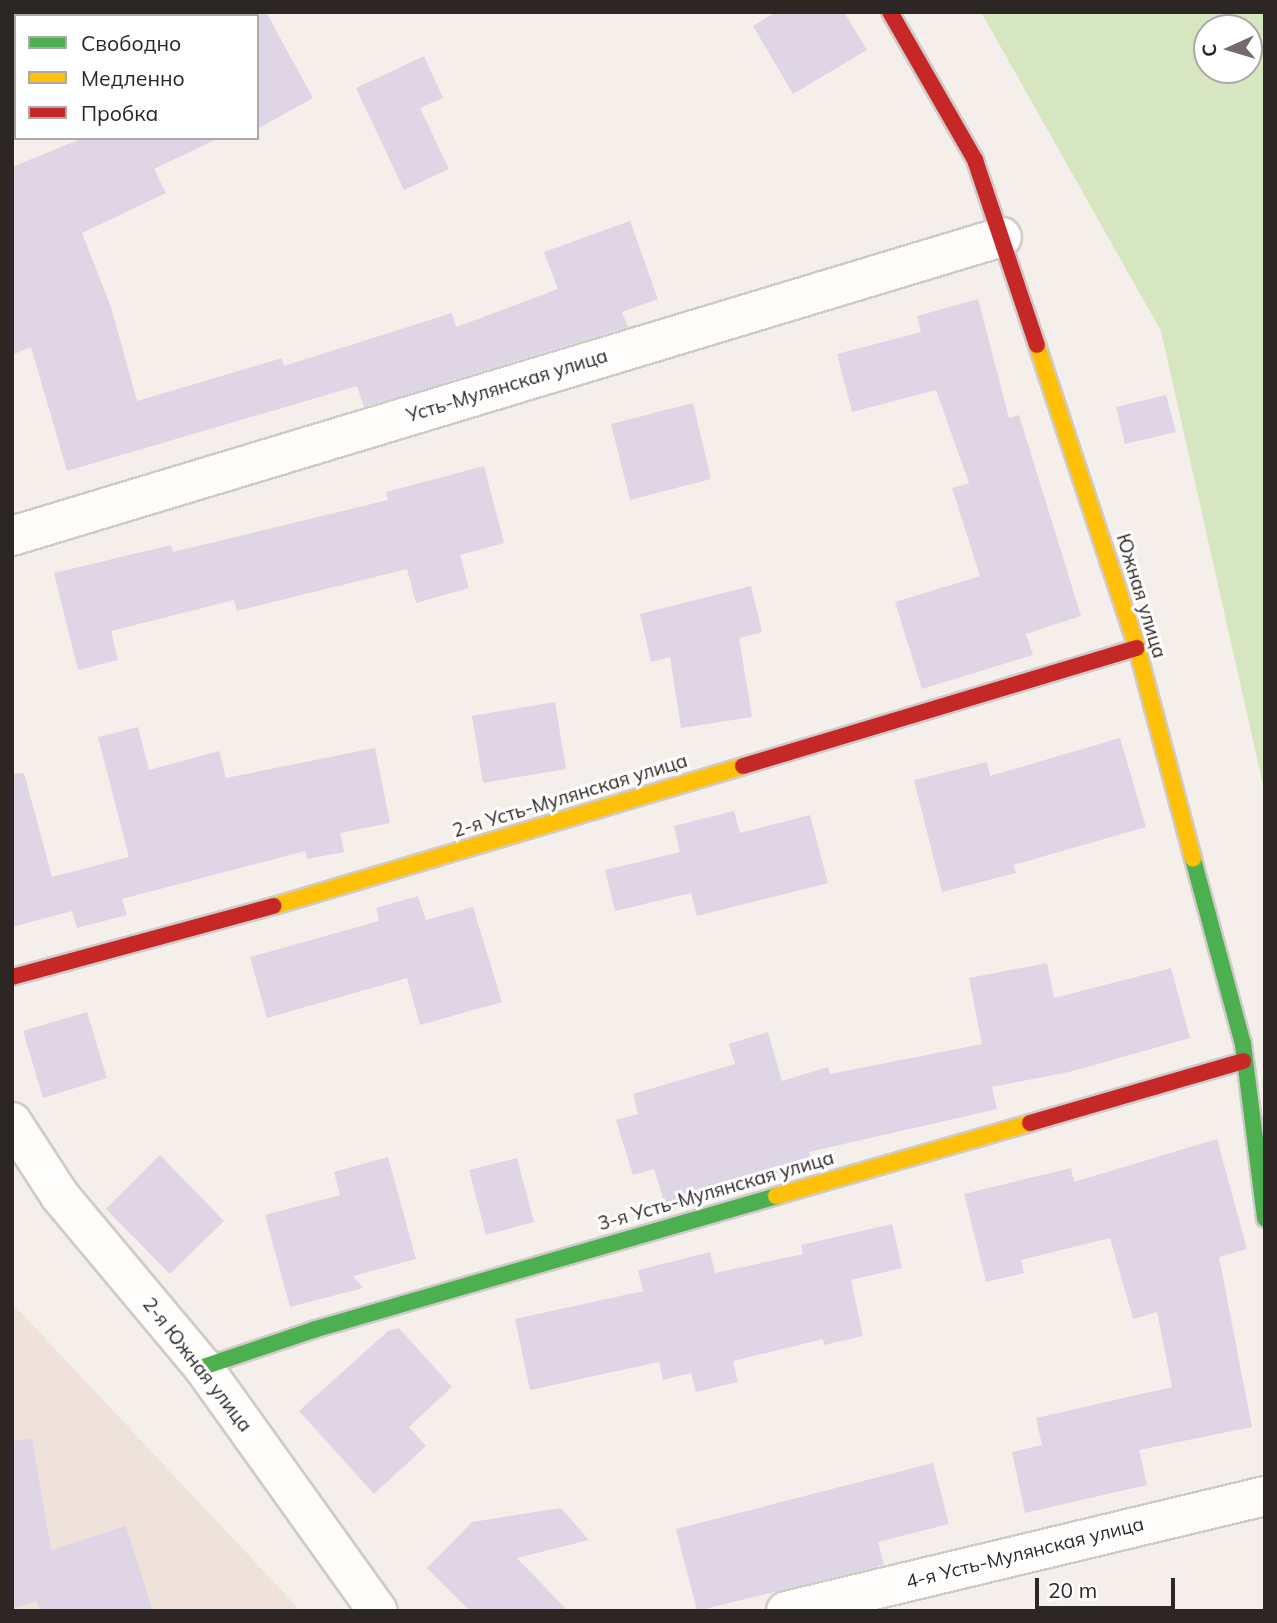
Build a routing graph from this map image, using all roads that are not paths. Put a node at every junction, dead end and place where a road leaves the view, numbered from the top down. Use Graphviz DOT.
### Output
graph roads {
  1 [pos="890,12"];
  2 [pos="1002,237"];
  3 [pos="12,536"];
  4 [pos="1137,648"];
  5 [pos="12,976"];
  6 [pos="1250,1048"];
  7 [pos="12,1122"];
  8 [pos="1265,1219"];
  9 [pos="203,1367"];
  10 [pos="1265,1496"];
  11 [pos="378,1611"];
  12 [pos="786,1611"];
  1 -- 2 [label="street, Южная улица"];
  2 -- 3 [label="street, Усть-Мулянская улица"];
  2 -- 4 [label="street, Южная улица"];
  4 -- 5 [label="street, 2-я Усть-Мулянская улица"];
  4 -- 6 [label="street, Южная улица"];
  6 -- 8 [label="street, Южная улица"];
  6 -- 9 [label="street, 3-я Усть-Мулянская улица"];
  7 -- 9 [label="street, 2-я Южная улица"];
  9 -- 11 [label="street, 2-я Южная улица"];
  10 -- 12 [label="street, 4-я Усть-Мулянская улица"];
}
